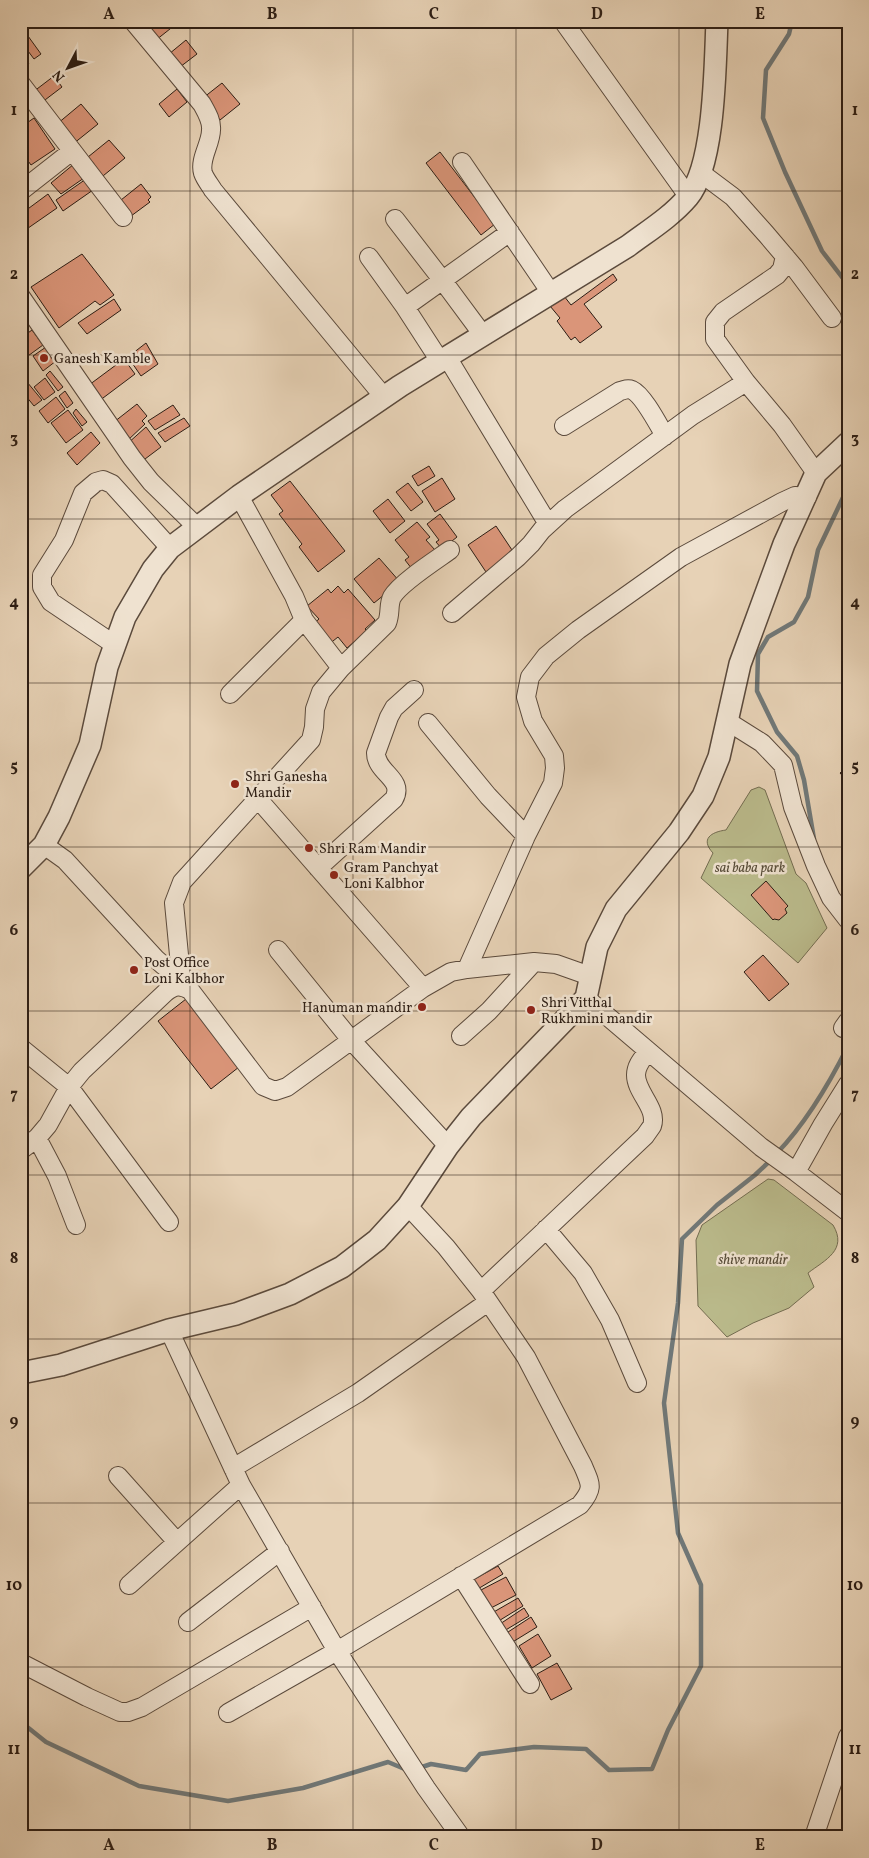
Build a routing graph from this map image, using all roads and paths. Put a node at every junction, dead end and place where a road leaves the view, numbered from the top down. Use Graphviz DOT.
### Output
graph roads {
  1 [pos="133,21"];
  2 [pos="563,21"];
  3 [pos="717,21"];
  4 [pos="21,84"];
  5 [pos="72,151"];
  6 [pos="462,162"];
  7 [pos="701,173"];
  8 [pos="21,191"];
  9 [pos="688,196"];
  10 [pos="122,217"];
  11 [pos="395,219"];
  12 [pos="510,232"];
  13 [pos="369,256"];
  14 [pos="785,256"];
  15 [pos="444,281"];
  16 [pos="551,293"];
  17 [pos="21,297"];
  18 [pos="405,307"];
  19 [pos="832,318"];
  20 [pos="483,335"];
  21 [pos="443,359"];
  22 [pos="746,382"];
  23 [pos="384,397"];
  24 [pos="564,426"];
  25 [pos="665,436"];
  26 [pos="848,443"];
  27 [pos="816,474"];
  28 [pos="239,496"];
  29 [pos="807,497"];
  30 [pos="548,524"];
  31 [pos="198,528"];
  32 [pos="170,548"];
  33 [pos="450,550"];
  34 [pos="452,613"];
  35 [pos="304,620"];
  36 [pos="115,645"];
  37 [pos="341,668"];
  38 [pos="414,690"];
  39 [pos="230,694"];
  40 [pos="727,721"];
  41 [pos="428,723"];
  42 [pos="258,799"];
  43 [pos="526,836"];
  44 [pos="44,844"];
  45 [pos="21,868"];
  46 [pos="318,868"];
  47 [pos="848,920"];
  48 [pos="278,950"];
  49 [pos="534,962"];
  50 [pos="466,969"];
  51 [pos="590,976"];
  52 [pos="181,980"];
  53 [pos="423,988"];
  54 [pos="586,998"];
  55 [pos="461,1036"];
  56 [pos="351,1040"];
  57 [pos="21,1048"];
  58 [pos="648,1051"];
  59 [pos="848,1084"];
  60 [pos="69,1087"];
  61 [pos="37,1138"];
  62 [pos="448,1146"];
  63 [pos="21,1150"];
  64 [pos="790,1168"];
  65 [pos="408,1206"];
  66 [pos="848,1212"];
  67 [pos="169,1222"];
  68 [pos="76,1225"];
  69 [pos="546,1229"];
  70 [pos="485,1297"];
  71 [pos="169,1330"];
  72 [pos="21,1373"];
  73 [pos="637,1383"];
  74 [pos="233,1468"];
  75 [pos="118,1476"];
  76 [pos="241,1485"];
  77 [pos="177,1542"];
  78 [pos="280,1551"];
  79 [pos="461,1576"];
  80 [pos="129,1585"];
  81 [pos="312,1607"];
  82 [pos="188,1622"];
  83 [pos="337,1651"];
  84 [pos="21,1662"];
  85 [pos="530,1684"];
  86 [pos="228,1713"];
  87 [pos="848,1736"];
  88 [pos="461,1837"];
  89 [pos="814,1837"];
  1 -- 23 [label="street"];
  2 -- 9 [label="street"];
  3 -- 7 [label="street"];
  4 -- 5 [label="street"];
  5 -- 8 [label="street"];
  5 -- 10 [label="street"];
  6 -- 12 [label="street"];
  7 -- 9 [label="street"];
  7 -- 14 [label="street"];
  9 -- 16 [label="street"];
  11 -- 15 [label="street"];
  12 -- 15 [label="street"];
  12 -- 16 [label="street"];
  13 -- 18 [label="street"];
  14 -- 19 [label="street"];
  14 -- 22 [label="street"];
  15 -- 18 [label="street"];
  15 -- 20 [label="street"];
  16 -- 20 [label="street"];
  17 -- 31 [label="street"];
  18 -- 21 [label="street"];
  20 -- 21 [label="street"];
  21 -- 23 [label="street"];
  21 -- 30 [label="street"];
  22 -- 25 [label="street"];
  22 -- 27 [label="street"];
  23 -- 28 [label="street"];
  24 -- 25 [label="street"];
  25 -- 30 [label="street"];
  26 -- 27 [label="street"];
  27 -- 29 [label="street"];
  28 -- 31 [label="street"];
  28 -- 35 [label="street"];
  29 -- 40 [label="street"];
  29 -- 43 [label="street"];
  30 -- 34 [label="street"];
  31 -- 32 [label="street"];
  32 -- 36 [label="street"];
  32 -- 36 [label="street"];
  33 -- 37 [label="street"];
  35 -- 37 [label="street"];
  35 -- 39 [label="street"];
  36 -- 44 [label="street"];
  37 -- 42 [label="street"];
  38 -- 46 [label="street"];
  40 -- 47 [label="street"];
  40 -- 51 [label="street"];
  41 -- 43 [label="street"];
  42 -- 46 [label="street"];
  42 -- 52 [label="street"];
  43 -- 50 [label="street"];
  44 -- 45 [label="street"];
  44 -- 52 [label="street"];
  46 -- 53 [label="street"];
  48 -- 56 [label="street"];
  49 -- 50 [label="street"];
  49 -- 51 [label="street"];
  49 -- 55 [label="street"];
  50 -- 53 [label="street"];
  51 -- 54 [label="street"];
  52 -- 56 [label="street"];
  52 -- 60 [label="street"];
  53 -- 56 [label="street"];
  54 -- 58 [label="street"];
  54 -- 62 [label="street"];
  56 -- 62 [label="street"];
  57 -- 60 [label="street"];
  58 -- 64 [label="street"];
  58 -- 69 [label="street"];
  59 -- 64 [label="street"];
  60 -- 61 [label="street"];
  60 -- 67 [label="street"];
  61 -- 63 [label="street"];
  61 -- 68 [label="street"];
  62 -- 65 [label="street"];
  64 -- 66 [label="street"];
  65 -- 70 [label="street"];
  65 -- 71 [label="street"];
  69 -- 70 [label="street"];
  69 -- 73 [label="street"];
  70 -- 74 [label="street"];
  70 -- 79 [label="street"];
  71 -- 72 [label="street"];
  71 -- 74 [label="street"];
  74 -- 76 [label="street"];
  75 -- 77 [label="street"];
  76 -- 77 [label="street"];
  76 -- 78 [label="street"];
  77 -- 80 [label="street"];
  78 -- 81 [label="street"];
  78 -- 82 [label="street"];
  79 -- 83 [label="street"];
  79 -- 85 [label="street"];
  81 -- 83 [label="street"];
  81 -- 84 [label="street"];
  83 -- 86 [label="street"];
  83 -- 88 [label="street"];
  87 -- 89 [label="street"];
}
